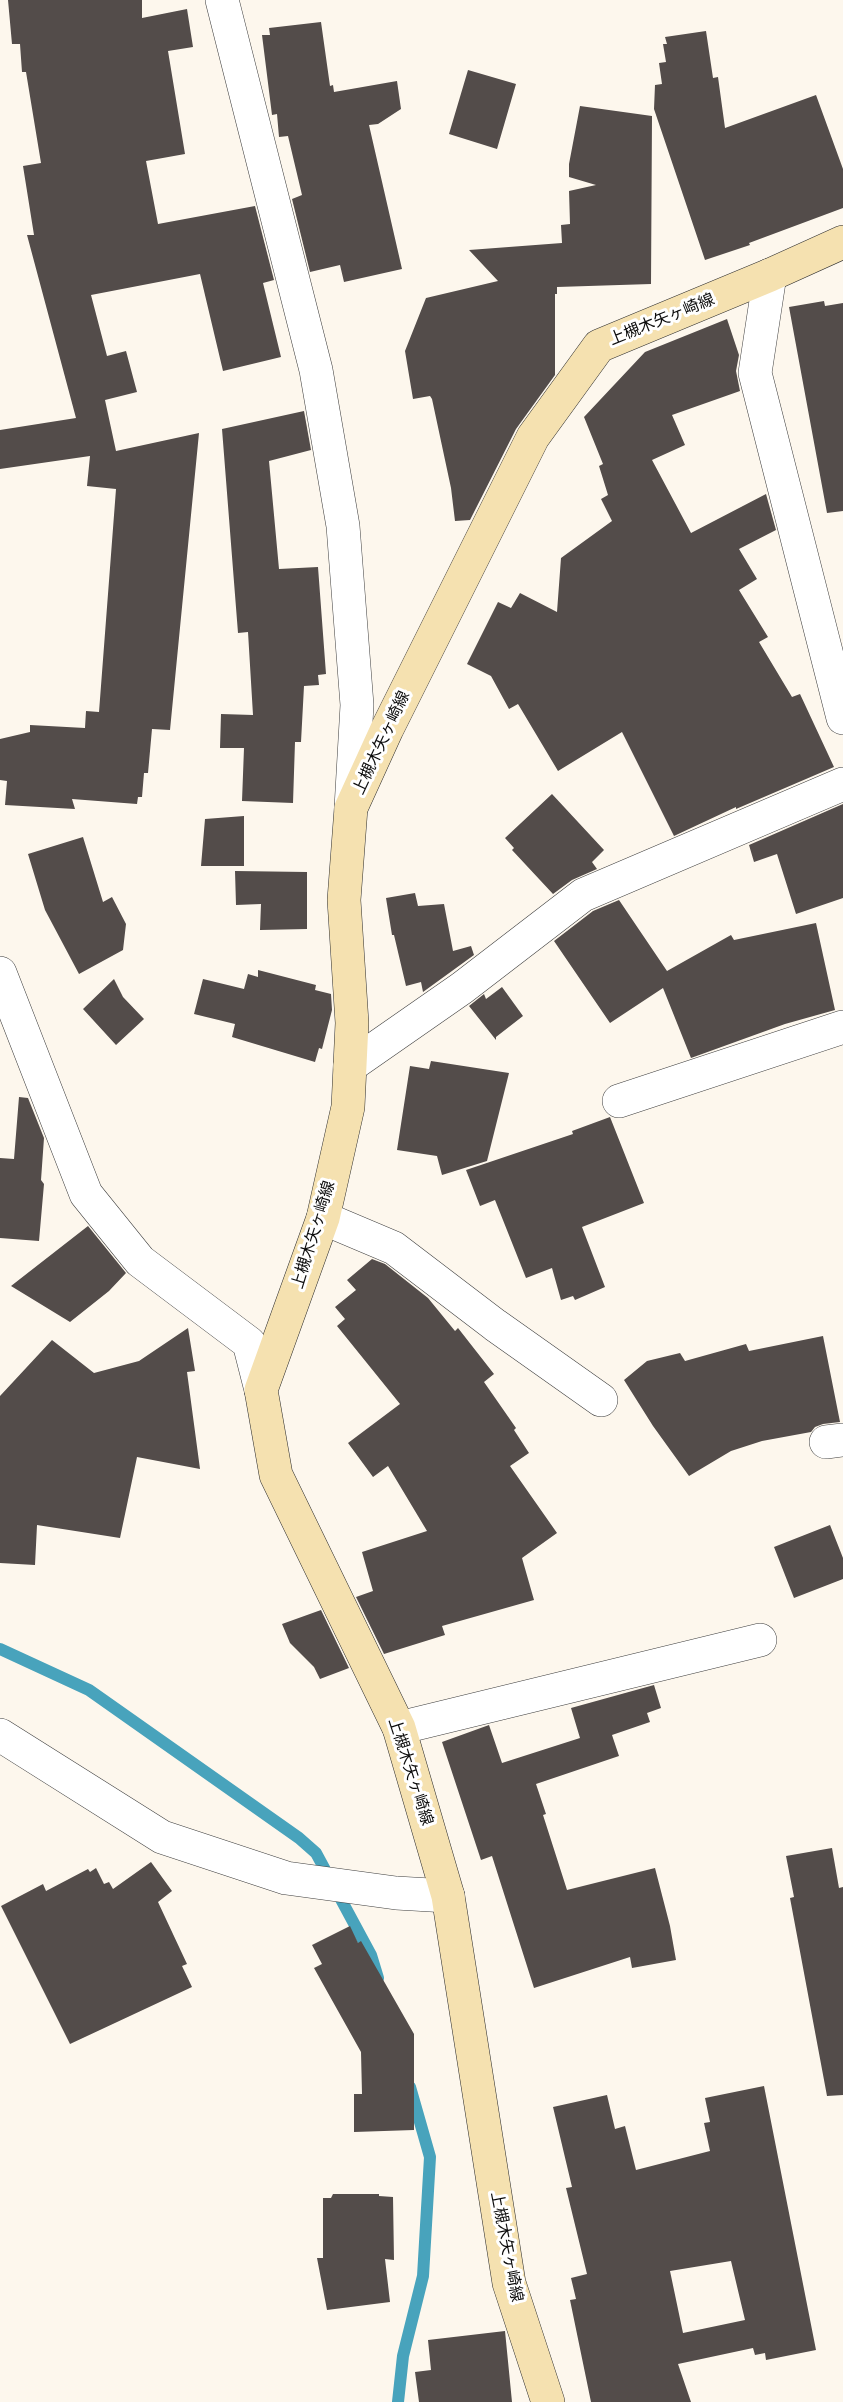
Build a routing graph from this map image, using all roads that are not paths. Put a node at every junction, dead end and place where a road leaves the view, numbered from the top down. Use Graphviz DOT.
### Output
graph roads {
  1 [pos="222,0"];
  2 [pos="843,242"];
  3 [pos="770,275"];
  4 [pos="843,718"];
  5 [pos="843,784"];
  6 [pos="351,808"];
  7 [pos="0,973"];
  8 [pos="843,1027"];
  9 [pos="350,1066"];
  10 [pos="619,1101"];
  11 [pos="323,1218"];
  12 [pos="261,1390"];
  13 [pos="602,1400"];
  14 [pos="760,1640"];
  15 [pos="399,1728"];
  16 [pos="0,1735"];
  17 [pos="448,1896"];
  18 [pos="548,2402"];
  1 -- 6 [label="street"];
  2 -- 3 [label="main road, 上槻木矢ヶ崎線"];
  3 -- 4 [label="street"];
  3 -- 6 [label="main road, 上槻木矢ヶ崎線"];
  5 -- 9 [label="street"];
  6 -- 9 [label="main road, 上槻木矢ヶ崎線"];
  7 -- 12 [label="street"];
  8 -- 10 [label="street"];
  9 -- 11 [label="main road, 上槻木矢ヶ崎線"];
  11 -- 12 [label="main road, 上槻木矢ヶ崎線"];
  11 -- 13 [label="street"];
  12 -- 15 [label="main road, 上槻木矢ヶ崎線"];
  14 -- 15 [label="street"];
  15 -- 17 [label="main road, 上槻木矢ヶ崎線"];
  16 -- 17 [label="street"];
  17 -- 18 [label="main road, 上槻木矢ヶ崎線"];
}
